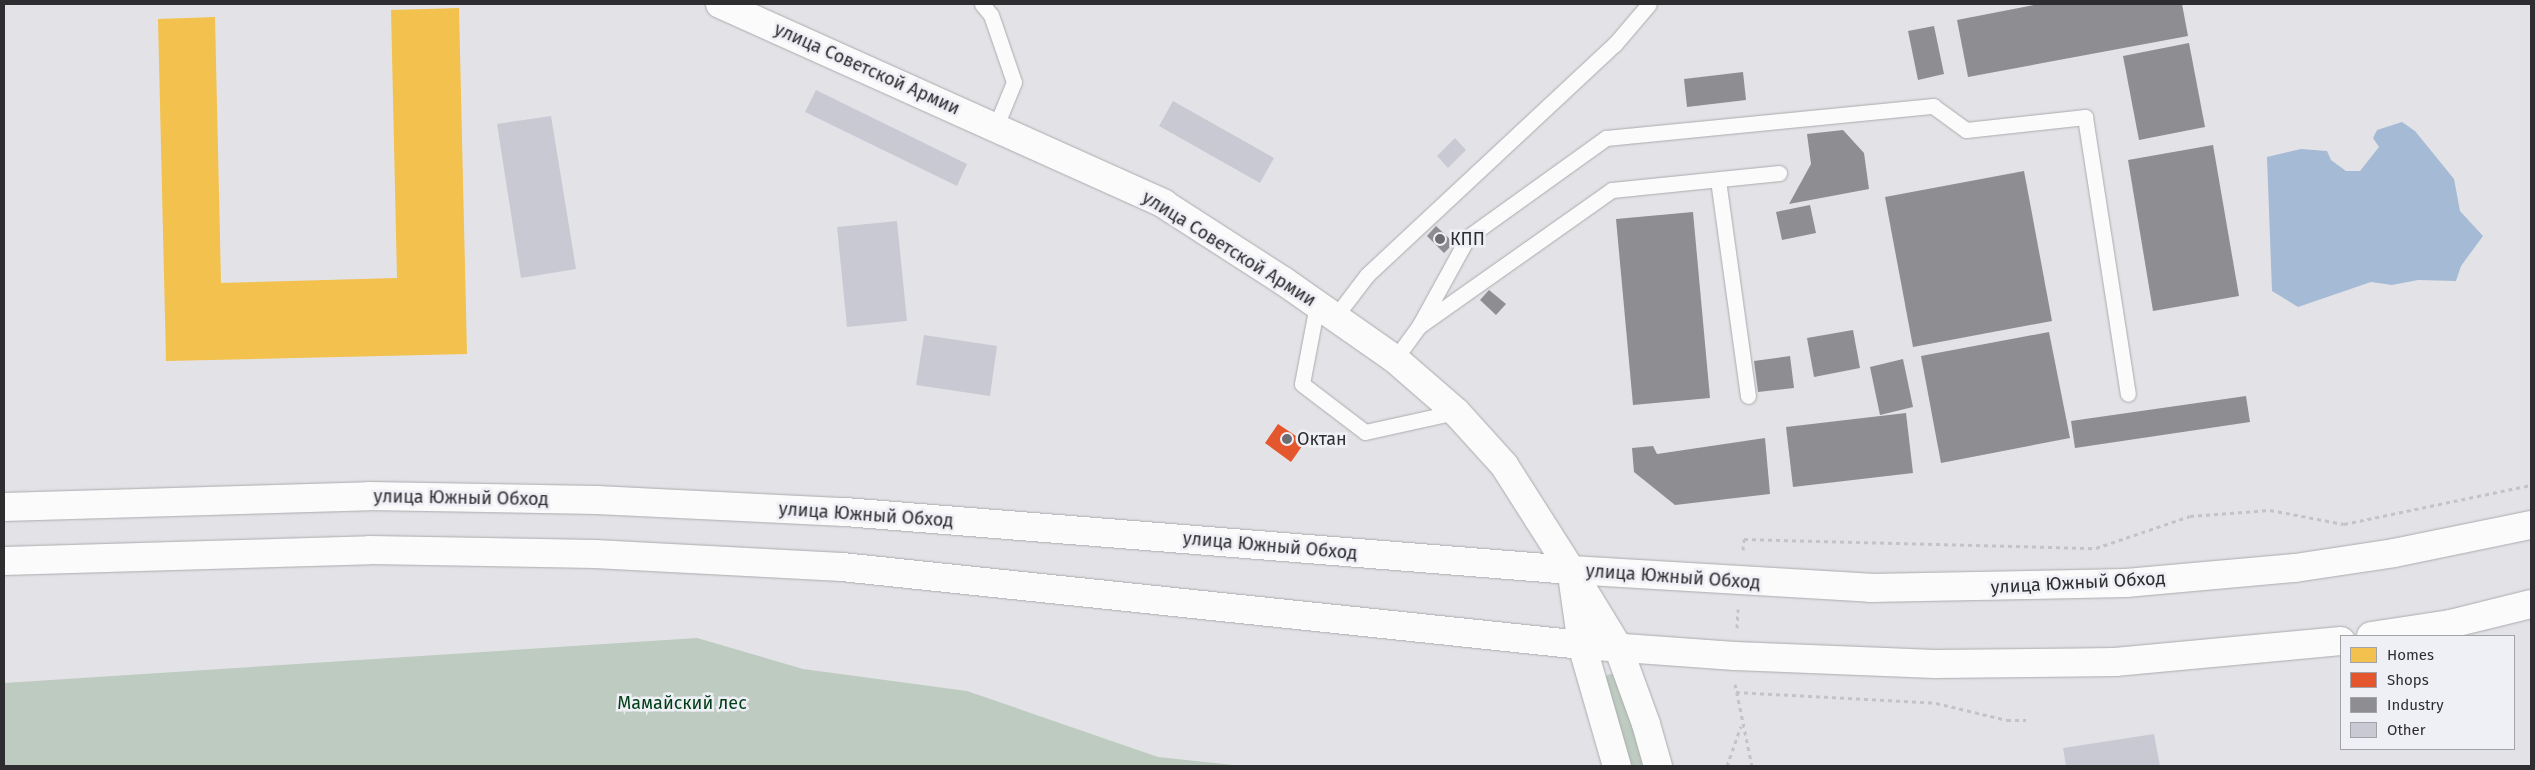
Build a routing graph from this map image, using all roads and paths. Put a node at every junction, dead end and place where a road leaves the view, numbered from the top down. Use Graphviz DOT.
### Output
graph roads {
  1 [pos="720,4"];
  2 [pos="982,4"];
  3 [pos="1649,4"];
  4 [pos="996,126"];
  5 [pos="1779,173"];
  6 [pos="1718,180"];
  7 [pos="1326,311"];
  8 [pos="1419,326"];
  9 [pos="1395,359"];
  10 [pos="2128,394"];
  11 [pos="1748,396"];
  12 [pos="1456,412"];
  13 [pos="2531,485"];
  14 [pos="4,507"];
  15 [pos="2531,525"];
  16 [pos="4,561"];
  17 [pos="1571,570"];
  18 [pos="1740,583"];
  19 [pos="2531,604"];
  20 [pos="2378,635"];
  21 [pos="2340,641"];
  22 [pos="1582,645"];
  23 [pos="1618,647"];
  24 [pos="1735,656"];
  25 [pos="1736,692"];
  26 [pos="2026,720"];
  27 [pos="1741,725"];
  28 [pos="1617,766"];
  29 [pos="1658,766"];
  30 [pos="1727,766"];
  31 [pos="1752,766"];
  1 -- 4 [label="main road, улица Советской Армии"];
  2 -- 4 [label="lane"];
  3 -- 7 [label="lane"];
  4 -- 7 [label="main road, улица Советской Армии"];
  5 -- 6 [label="lane"];
  6 -- 8 [label="lane"];
  6 -- 11 [label="lane"];
  7 -- 9 [label="main road, улица Советской Армии"];
  7 -- 12 [label="lane"];
  8 -- 9 [label="lane"];
  8 -- 10 [label="lane"];
  9 -- 12 [label="main road, улица Советской Армии"];
  12 -- 17 [label="main road, улица Советской Армии"];
  13 -- 18 [label="path"];
  14 -- 17 [label="main road, улица Южный Обход"];
  15 -- 18 [label="main road, улица Южный Обход"];
  16 -- 22 [label="main road"];
  17 -- 18 [label="main road, улица Южный Обход"];
  17 -- 22 [label="main road"];
  17 -- 23 [label="main road, улица Советской Армии"];
  18 -- 24 [label="path"];
  19 -- 20 [label="main road"];
  21 -- 24 [label="main road"];
  22 -- 23 [label="main road"];
  22 -- 28 [label="main road"];
  23 -- 24 [label="main road"];
  23 -- 29 [label="main road, улица Советской Армии"];
  24 -- 25 [label="path"];
  25 -- 26 [label="path"];
  25 -- 27 [label="path"];
  27 -- 30 [label="path"];
  27 -- 31 [label="path"];
}
